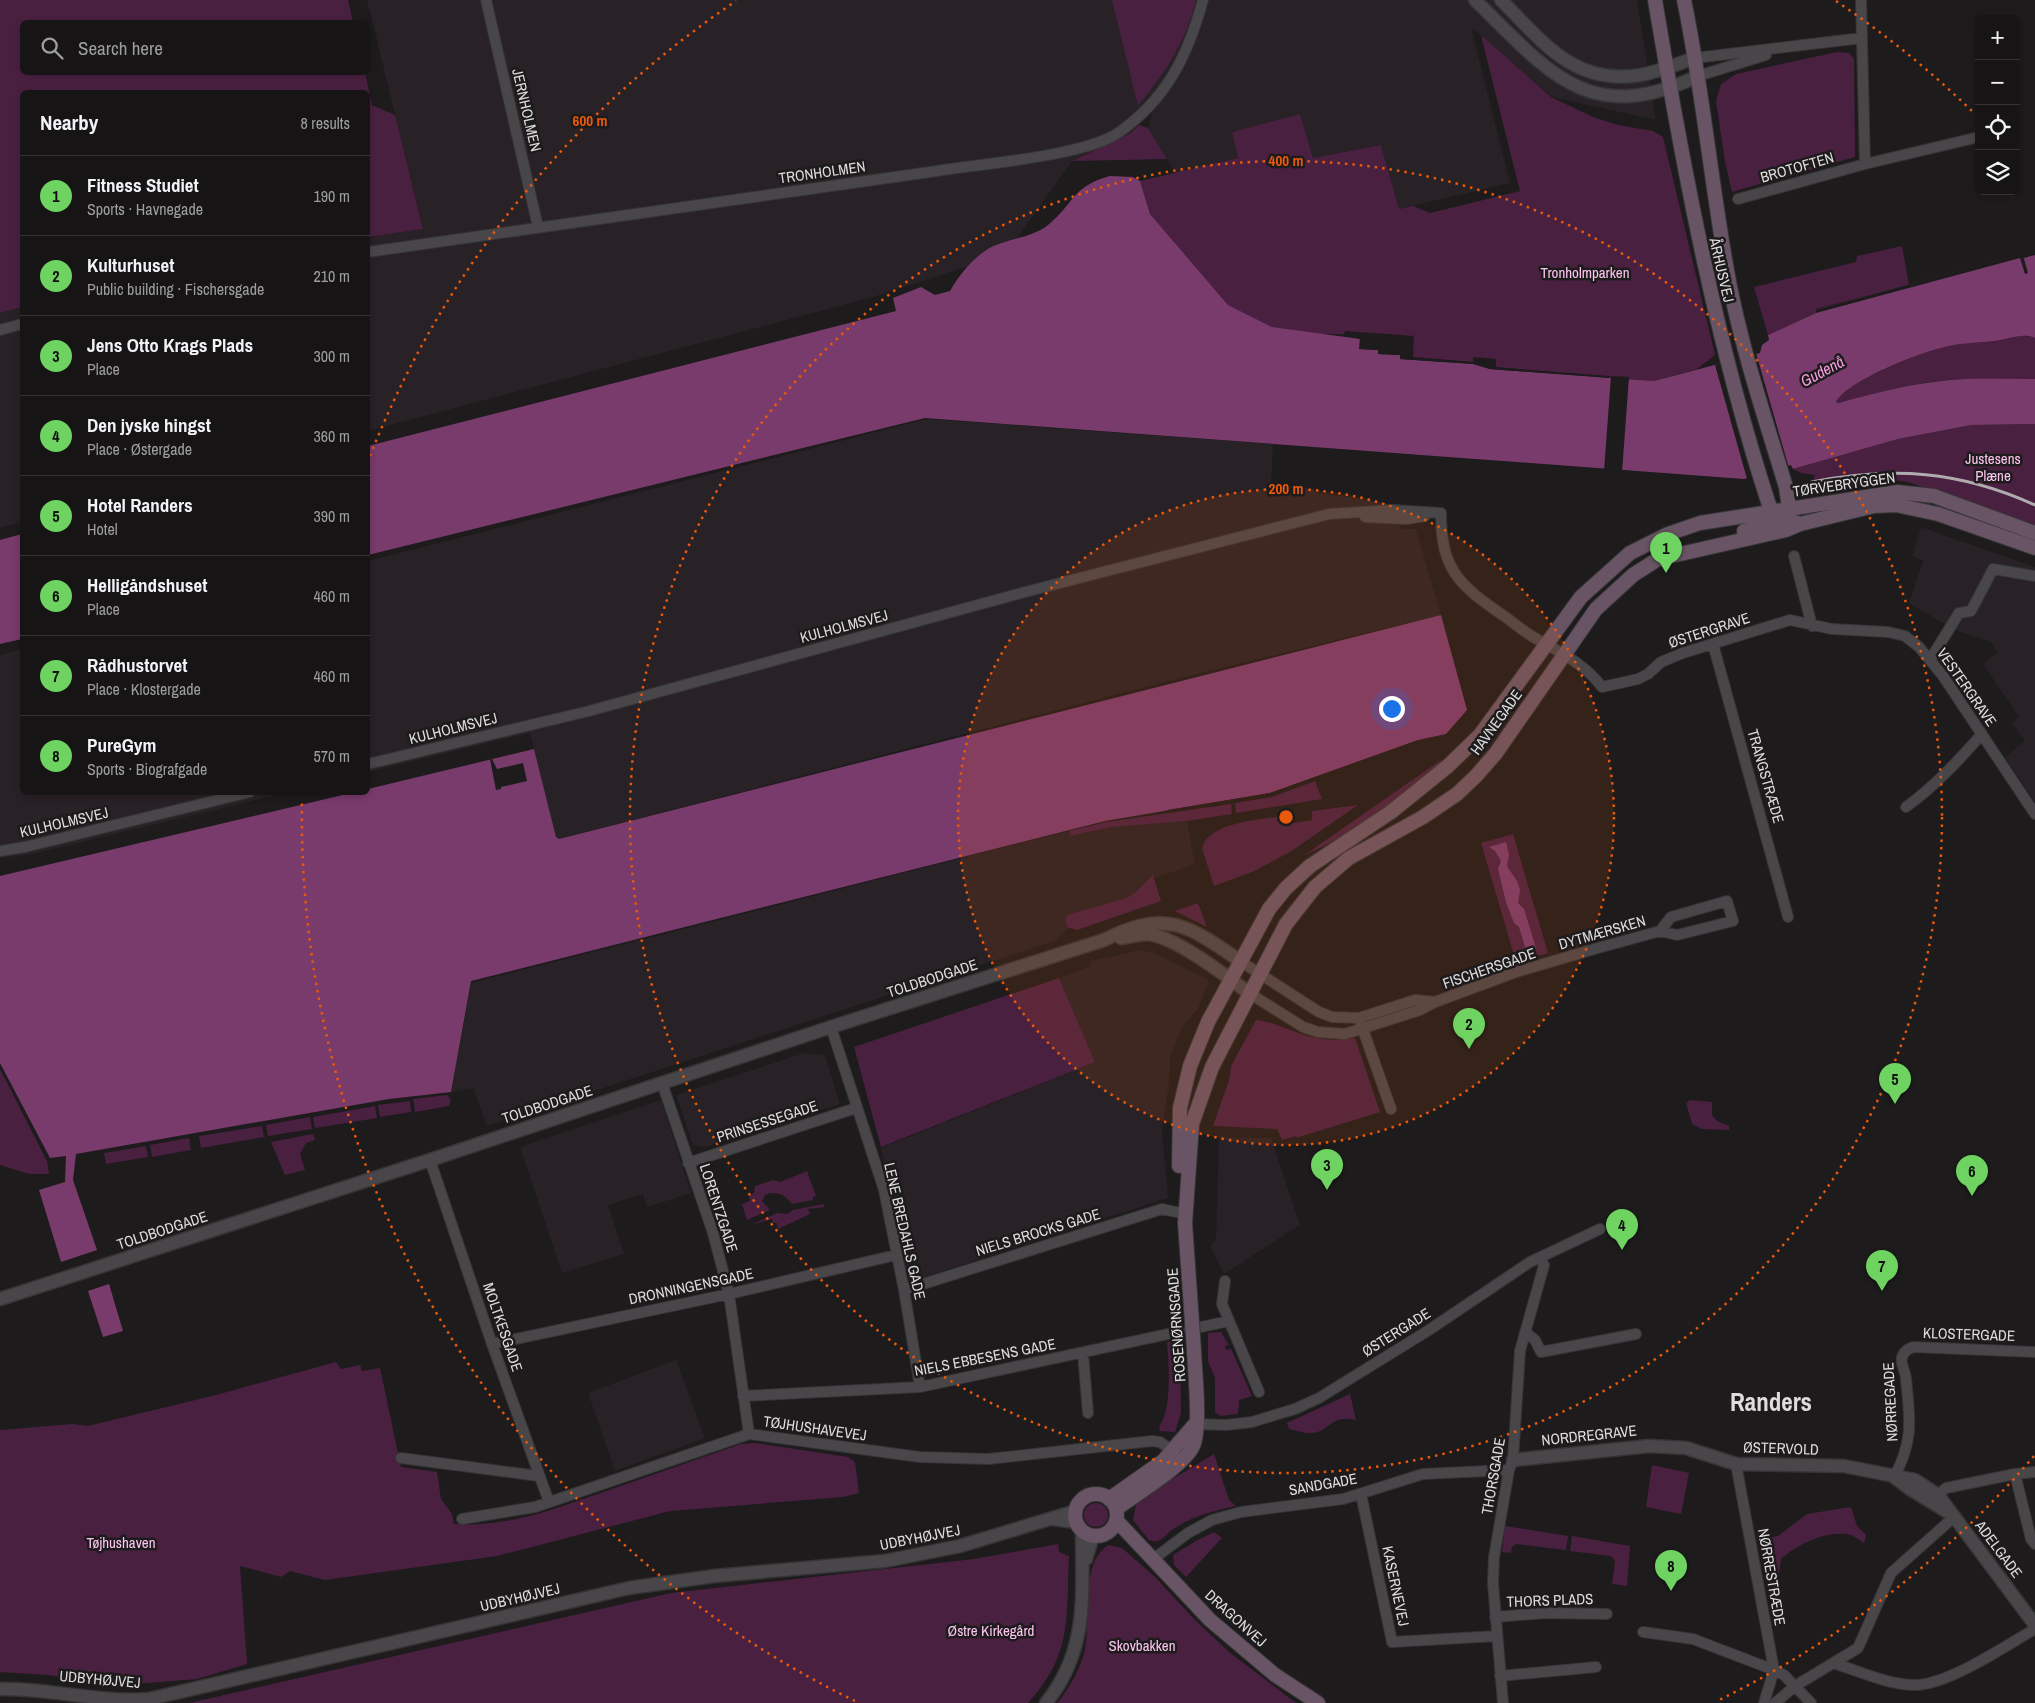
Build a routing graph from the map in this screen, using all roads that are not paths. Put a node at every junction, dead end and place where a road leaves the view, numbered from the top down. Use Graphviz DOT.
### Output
graph roads {
  1 [pos="486,0"];
  2 [pos="1204,0"];
  3 [pos="1475,0"];
  4 [pos="1501,0"];
  5 [pos="1655,0"];
  6 [pos="1684,0"];
  7 [pos="1861,0"];
  8 [pos="1862,38"];
  9 [pos="1788,48"];
  10 [pos="1695,58"];
  11 [pos="1667,68"];
  12 [pos="1698,76"];
  13 [pos="1671,89"];
  14 [pos="1975,138"];
  15 [pos="1865,164"];
  16 [pos="1738,199"];
  17 [pos="538,227"];
  18 [pos="370,252"];
  19 [pos="20,325"];
  20 [pos="0,330"];
  21 [pos="1781,512"];
  22 [pos="1800,524"];
  23 [pos="2035,532"];
  24 [pos="2035,548"];
  25 [pos="1794,556"];
  26 [pos="1658,560"];
  27 [pos="2035,576"];
  28 [pos="1812,626"];
  29 [pos="1547,644"];
  30 [pos="1713,644"];
  31 [pos="1563,653"];
  32 [pos="1930,660"];
  33 [pos="1982,734"];
  34 [pos="370,764"];
  35 [pos="238,795"];
  36 [pos="1906,807"];
  37 [pos="2035,814"];
  38 [pos="0,850"];
  39 [pos="1788,917"];
  40 [pos="1660,930"];
  41 [pos="1104,940"];
  42 [pos="1240,961"];
  43 [pos="1552,962"];
  44 [pos="1259,974"];
  45 [pos="1230,980"];
  46 [pos="1249,993"];
  47 [pos="1435,1002"];
  48 [pos="1359,1018"];
  49 [pos="831,1027"];
  50 [pos="1363,1030"];
  51 [pos="662,1083"];
  52 [pos="856,1108"];
  53 [pos="1391,1109"];
  54 [pos="430,1160"];
  55 [pos="688,1163"];
  56 [pos="1183,1218"];
  57 [pos="1600,1228"];
  58 [pos="896,1255"];
  59 [pos="1540,1257"];
  60 [pos="1225,1281"];
  61 [pos="904,1290"];
  62 [pos="729,1294"];
  63 [pos="0,1299"];
  64 [pos="1229,1321"];
  65 [pos="1525,1332"];
  66 [pos="1636,1334"];
  67 [pos="492,1344"];
  68 [pos="2035,1352"];
  69 [pos="1083,1353"];
  70 [pos="1904,1353"];
  71 [pos="920,1387"];
  72 [pos="1259,1392"];
  73 [pos="743,1396"];
  74 [pos="1088,1413"];
  75 [pos="1195,1424"];
  76 [pos="749,1434"];
  77 [pos="1669,1446"];
  78 [pos="1173,1451"];
  79 [pos="401,1458"];
  80 [pos="1736,1464"];
  81 [pos="1511,1465"];
  82 [pos="2035,1472"];
  83 [pos="2015,1474"];
  84 [pos="539,1476"];
  85 [pos="1894,1477"];
  86 [pos="1361,1494"];
  87 [pos="1935,1498"];
  88 [pos="549,1502"];
  89 [pos="1113,1515"];
  90 [pos="1954,1517"];
  91 [pos="462,1519"];
  92 [pos="1082,1525"];
  93 [pos="2035,1544"];
  94 [pos="1152,1560"];
  95 [pos="1607,1614"];
  96 [pos="1495,1617"];
  97 [pos="2035,1625"];
  98 [pos="2035,1629"];
  99 [pos="1643,1632"];
  100 [pos="1497,1636"];
  101 [pos="1833,1663"];
  102 [pos="1596,1667"];
  103 [pos="1774,1670"];
  104 [pos="1500,1676"];
  105 [pos="1795,1686"];
  106 [pos="0,1689"];
  107 [pos="104,1701"];
  108 [pos="1046,1703"];
  109 [pos="1318,1703"];
  110 [pos="1503,1703"];
  111 [pos="1764,1703"];
  112 [pos="1775,1703"];
  113 [pos="1811,1703"];
  1 -- 17 [label="street, JERNHOLMEN"];
  2 -- 17 [label="street, TRONHOLMEN"];
  3 -- 13 [label="street"];
  4 -- 11 [label="street"];
  5 -- 11 [label="main road, ÅRHUSVEJ"];
  6 -- 10 [label="main road, ÅRHUSVEJ"];
  7 -- 8 [label="street"];
  8 -- 9 [label="street"];
  8 -- 15 [label="street"];
  9 -- 10 [label="street"];
  9 -- 12 [label="street"];
  10 -- 11 [label="street"];
  10 -- 12 [label="main road, ÅRHUSVEJ"];
  11 -- 13 [label="main road, ÅRHUSVEJ"];
  12 -- 13 [label="street"];
  12 -- 21 [label="main road, ÅRHUSVEJ"];
  13 -- 21 [label="main road, ÅRHUSVEJ"];
  14 -- 15 [label="street, BROTOFTEN"];
  15 -- 16 [label="street, BROTOFTEN"];
  17 -- 18 [label="street, TRONHOLMEN"];
  19 -- 20 [label="street"];
  21 -- 22 [label="main road"];
  21 -- 23 [label="main road, TØRVEBRYGGEN"];
  21 -- 26 [label="main road"];
  21 -- 29 [label="main road, HAVNEGADE"];
  22 -- 24 [label="main road, TØRVEBRYGGEN"];
  22 -- 26 [label="main road, HAVNEGADE"];
  25 -- 28 [label="street"];
  26 -- 31 [label="main road, HAVNEGADE"];
  27 -- 32 [label="street"];
  28 -- 30 [label="street, ØSTERGRAVE"];
  28 -- 32 [label="street, VESTERGRAVE"];
  29 -- 31 [label="street, ØSTERGRAVE"];
  29 -- 34 [label="street, KULHOLMSVEJ"];
  29 -- 42 [label="main road, HAVNEGADE"];
  30 -- 31 [label="street, ØSTERGRAVE"];
  30 -- 39 [label="street, TRANGSTRÆDE"];
  31 -- 44 [label="main road, HAVNEGADE"];
  32 -- 33 [label="street, VESTERGRAVE"];
  33 -- 36 [label="street"];
  33 -- 37 [label="street, VESTERGRAVE"];
  35 -- 38 [label="street, KULHOLMSVEJ"];
  40 -- 40 [label="street, DYTMÆRSKEN"];
  40 -- 43 [label="street, DYTMÆRSKEN"];
  41 -- 42 [label="street, TOLDBODGADE"];
  41 -- 45 [label="street, TOLDBODGADE"];
  41 -- 49 [label="street, TOLDBODGADE"];
  42 -- 44 [label="street, FISCHERSGADE"];
  42 -- 45 [label="main road, HAVNEGADE"];
  43 -- 47 [label="street, FISCHERSGADE"];
  44 -- 46 [label="main road, HAVNEGADE"];
  44 -- 48 [label="street, FISCHERSGADE"];
  45 -- 46 [label="street, TOLDBODGADE"];
  45 -- 56 [label="main road, ROSENØRNSGADE"];
  46 -- 50 [label="street, FISCHERSGADE"];
  46 -- 56 [label="main road, ROSENØRNSGADE"];
  47 -- 48 [label="street, FISCHERSGADE"];
  47 -- 50 [label="street, FISCHERSGADE"];
  48 -- 50 [label="street"];
  49 -- 51 [label="street, TOLDBODGADE"];
  49 -- 52 [label="street, LENE BREDAHLS GADE"];
  50 -- 53 [label="street"];
  51 -- 54 [label="street, TOLDBODGADE"];
  51 -- 55 [label="street, LORENTZGADE"];
  52 -- 55 [label="street, PRINSESSEGADE"];
  52 -- 58 [label="street, LENE BREDAHLS GADE"];
  54 -- 63 [label="street, TOLDBODGADE"];
  54 -- 67 [label="street, MOLTKESGADE"];
  55 -- 62 [label="street, LORENTZGADE"];
  56 -- 61 [label="street, NIELS BROCKS GADE"];
  56 -- 75 [label="main road, ROSENØRNSGADE, bridge"];
  57 -- 59 [label="street, ØSTERGADE"];
  58 -- 61 [label="street, LENE BREDAHLS GADE"];
  58 -- 62 [label="street, DRONNINGENSGADE"];
  59 -- 65 [label="street, THORSGADE"];
  59 -- 75 [label="street, ØSTERGADE"];
  60 -- 64 [label="street"];
  61 -- 71 [label="street, LENE BREDAHLS GADE"];
  62 -- 67 [label="street, DRONNINGENSGADE"];
  62 -- 73 [label="street, LORENTZGADE"];
  64 -- 69 [label="street, NIELS EBBESENS GADE"];
  64 -- 72 [label="street"];
  65 -- 66 [label="street"];
  65 -- 81 [label="street, THORSGADE"];
  67 -- 84 [label="street, MOLTKESGADE"];
  68 -- 70 [label="street, KLOSTERGADE"];
  69 -- 71 [label="street, NIELS EBBESENS GADE"];
  69 -- 74 [label="street"];
  70 -- 85 [label="street, NØRREGADE"];
  71 -- 73 [label="street, NIELS EBBESENS GADE"];
  73 -- 76 [label="street, LORENTZGADE"];
  75 -- 78 [label="main road"];
  75 -- 89 [label="main road, ROSENØRNSGADE"];
  76 -- 78 [label="street, TØJHUSHAVEVEJ"];
  76 -- 88 [label="street, TØJHUSHAVEVEJ"];
  77 -- 80 [label="street, ØSTERVOLD"];
  77 -- 81 [label="street, NORDREGRAVE"];
  78 -- 89 [label="main road"];
  79 -- 84 [label="street"];
  80 -- 85 [label="street, ØSTERVOLD"];
  80 -- 103 [label="street, NØRRESTRÆDE"];
  81 -- 86 [label="street, SANDGADE"];
  81 -- 96 [label="street, THORSGADE"];
  82 -- 83 [label="street"];
  83 -- 87 [label="street"];
  83 -- 93 [label="street"];
  84 -- 88 [label="street, MOLTKESGADE"];
  85 -- 87 [label="street, ØSTERVOLD"];
  86 -- 94 [label="street, SANDGADE"];
  86 -- 100 [label="street, KASERNEVEJ"];
  87 -- 90 [label="street, ADELGADE"];
  88 -- 91 [label="street, TØJHUSHAVEVEJ"];
  89 -- 92 [label="main road"];
  89 -- 92 [label="main road"];
  89 -- 94 [label="main road, DRAGONVEJ"];
  90 -- 97 [label="street, ADELGADE"];
  90 -- 101 [label="street"];
  92 -- 107 [label="street, UDBYHØJVEJ"];
  92 -- 108 [label="street"];
  94 -- 109 [label="main road, DRAGONVEJ"];
  95 -- 96 [label="street, THORS PLADS"];
  96 -- 100 [label="street, THORSGADE"];
  98 -- 101 [label="street"];
  99 -- 103 [label="street"];
  100 -- 104 [label="street, THORSGADE"];
  101 -- 105 [label="street"];
  102 -- 104 [label="street"];
  103 -- 105 [label="street"];
  103 -- 111 [label="street"];
  104 -- 110 [label="street, THORSGADE"];
  105 -- 112 [label="street"];
  105 -- 113 [label="street"];
  106 -- 107 [label="street, UDBYHØJVEJ"];
}
